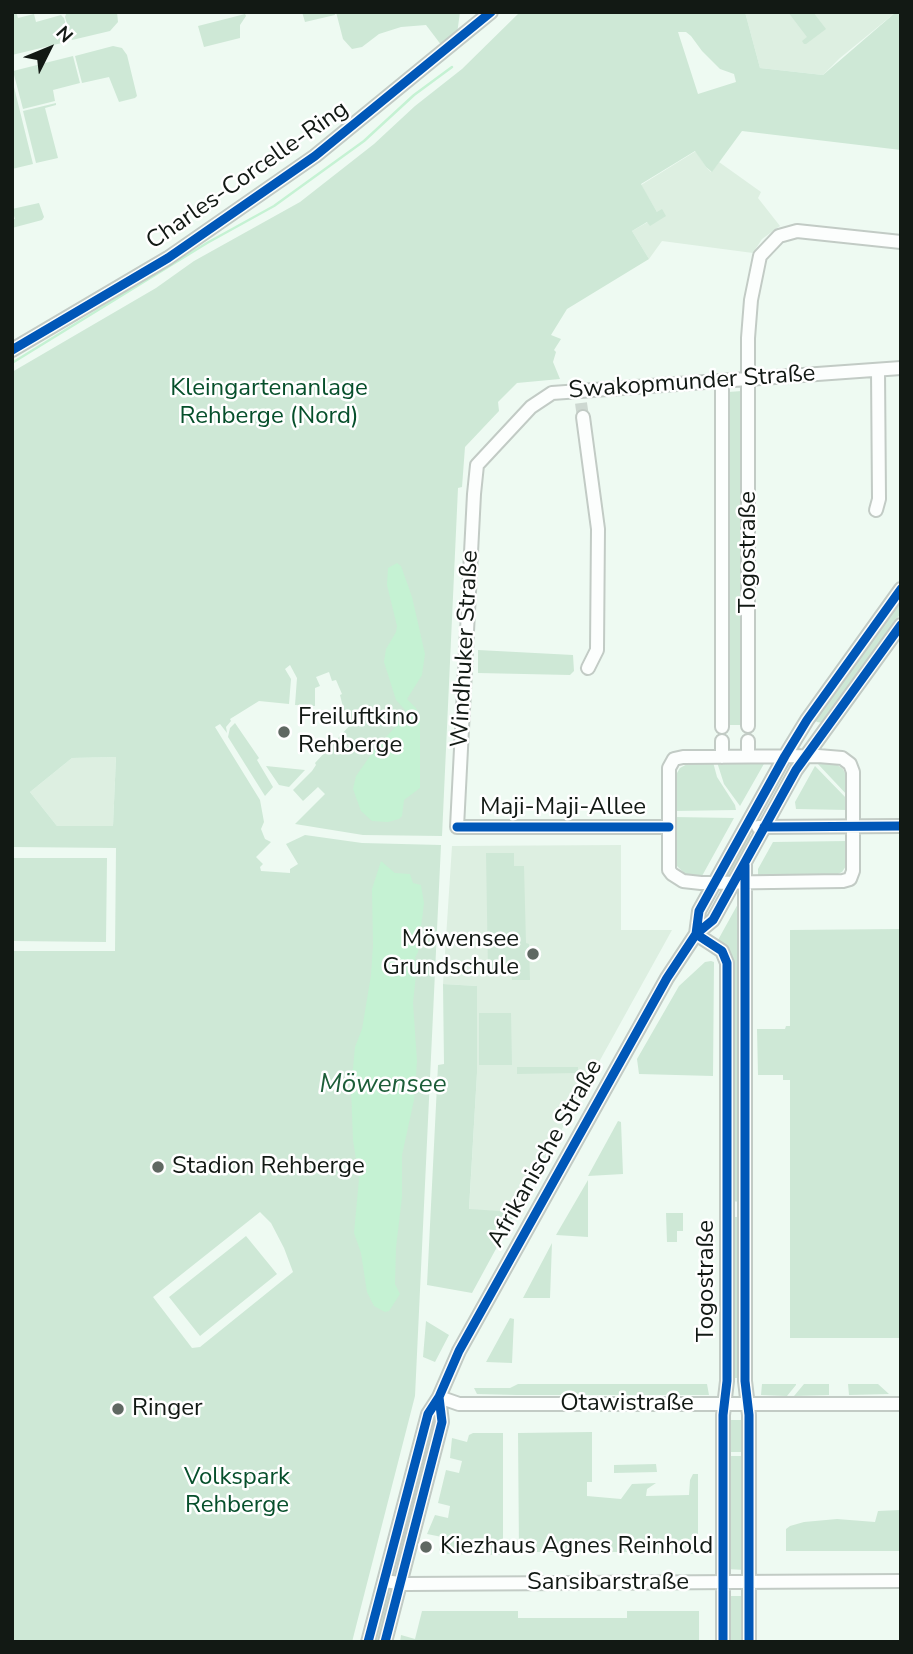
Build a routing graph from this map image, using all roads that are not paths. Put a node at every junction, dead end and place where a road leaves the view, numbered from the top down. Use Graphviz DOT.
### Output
graph roads {
  1 [pos="491,12"];
  2 [pos="901,242"];
  3 [pos="12,350"];
  4 [pos="901,368"];
  5 [pos="877,370"];
  6 [pos="749,379"];
  7 [pos="722,381"];
  8 [pos="583,417"];
  9 [pos="475,471"];
  10 [pos="876,510"];
  11 [pos="901,589"];
  12 [pos="901,625"];
  13 [pos="588,668"];
  14 [pos="807,720"];
  15 [pos="748,726"];
  16 [pos="722,727"];
  17 [pos="824,732"];
  18 [pos="722,741"];
  19 [pos="748,741"];
  20 [pos="785,756"];
  21 [pos="807,756"];
  22 [pos="722,757"];
  23 [pos="747,757"];
  24 [pos="747,826"];
  25 [pos="853,826"];
  26 [pos="901,826"];
  27 [pos="457,827"];
  28 [pos="669,827"];
  29 [pos="764,827"];
  30 [pos="740,882"];
  31 [pos="715,883"];
  32 [pos="696,934"];
  33 [pos="727,1209"];
  34 [pos="745,1209"];
  35 [pos="439,1397"];
  36 [pos="724,1404"];
  37 [pos="748,1404"];
  38 [pos="901,1404"];
  39 [pos="384,1581"];
  40 [pos="901,1581"];
  41 [pos="749,1582"];
  42 [pos="723,1583"];
  43 [pos="398,1584"];
  44 [pos="368,1642"];
  45 [pos="385,1642"];
  46 [pos="723,1642"];
  47 [pos="749,1642"];
  1 -- 3 [label="street, Charles-Corcelle-Ring"];
  2 -- 6 [label="street, Togostraße"];
  4 -- 5 [label="street, Swakopmunder Straße"];
  5 -- 6 [label="street, Swakopmunder Straße"];
  5 -- 10 [label="street"];
  6 -- 7 [label="street, Swakopmunder Straße"];
  6 -- 15 [label="street, Togostraße"];
  7 -- 9 [label="street, Swakopmunder Straße"];
  7 -- 16 [label="street, Togostraße"];
  8 -- 13 [label="street"];
  9 -- 27 [label="street, Windhuker Straße"];
  11 -- 14 [label="street, Afrikanische Straße"];
  12 -- 17 [label="street, Afrikanische Straße"];
  14 -- 17 [label="street"];
  14 -- 20 [label="street, Afrikanische Straße"];
  17 -- 21 [label="street, Afrikanische Straße"];
  18 -- 22 [label="street"];
  19 -- 23 [label="street"];
  20 -- 21 [label="street"];
  20 -- 23 [label="street"];
  20 -- 24 [label="street, Afrikanische Straße"];
  21 -- 25 [label="street"];
  21 -- 29 [label="street, Afrikanische Straße"];
  22 -- 23 [label="street"];
  22 -- 28 [label="street"];
  24 -- 29 [label="street"];
  24 -- 31 [label="street, Afrikanische Straße"];
  25 -- 26 [label="street"];
  25 -- 29 [label="street"];
  25 -- 30 [label="street"];
  27 -- 28 [label="street, Maji-Maji-Allee"];
  28 -- 31 [label="street"];
  29 -- 30 [label="street, Afrikanische Straße"];
  30 -- 31 [label="street"];
  30 -- 32 [label="street, Afrikanische Straße"];
  30 -- 34 [label="street, Togostraße"];
  31 -- 32 [label="street, Afrikanische Straße"];
  32 -- 33 [label="street, Togostraße"];
  32 -- 35 [label="street, Afrikanische Straße"];
  33 -- 34 [label="street, Togostraße"];
  33 -- 36 [label="street, Togostraße"];
  34 -- 37 [label="street, Togostraße"];
  35 -- 36 [label="street, Otawistraße"];
  35 -- 39 [label="street, Afrikanische Straße"];
  35 -- 43 [label="street, Afrikanische Straße"];
  36 -- 37 [label="street, Otawistraße"];
  36 -- 42 [label="street, Togostraße"];
  37 -- 38 [label="street, Otawistraße"];
  37 -- 41 [label="street, Togostraße"];
  39 -- 43 [label="street, Sansibarstraße"];
  39 -- 44 [label="street, Afrikanische Straße"];
  40 -- 41 [label="street, Sansibarstraße"];
  41 -- 42 [label="street, Sansibarstraße"];
  41 -- 47 [label="street, Togostraße"];
  42 -- 43 [label="street, Sansibarstraße"];
  42 -- 46 [label="street, Togostraße"];
  43 -- 45 [label="street, Afrikanische Straße"];
}
